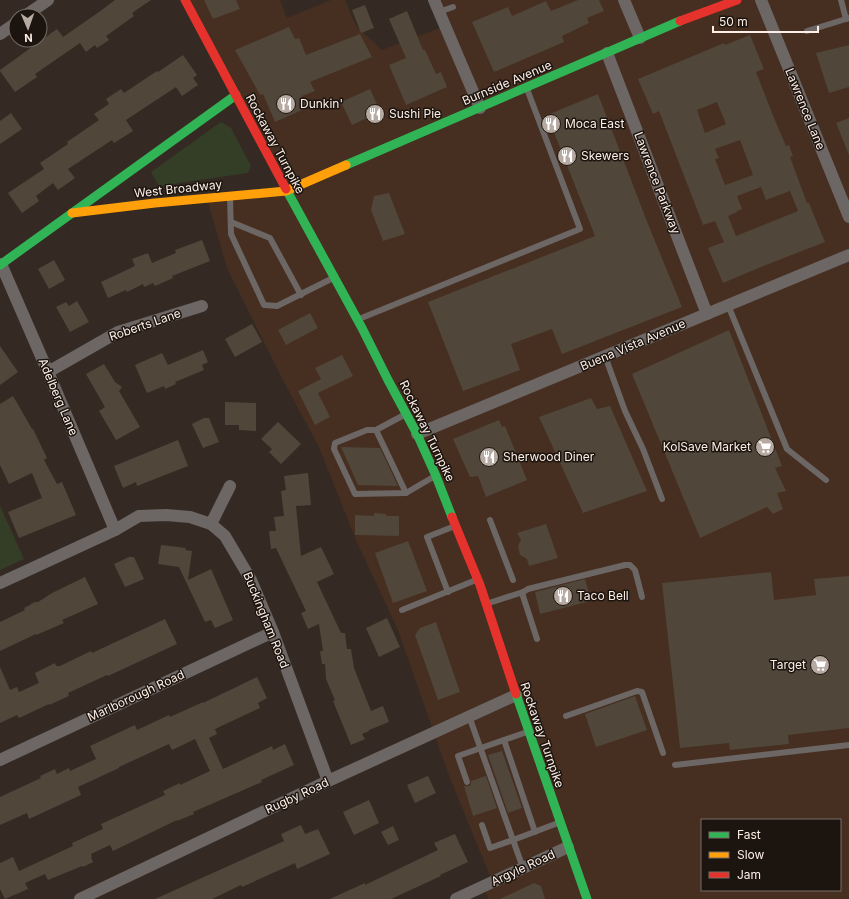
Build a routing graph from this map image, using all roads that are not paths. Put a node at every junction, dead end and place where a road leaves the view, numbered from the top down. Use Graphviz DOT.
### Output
graph roads {
  1 [pos="48,0"];
  2 [pos="185,0"];
  3 [pos="434,0"];
  4 [pos="624,0"];
  5 [pos="737,0"];
  6 [pos="761,0"];
  7 [pos="841,0"];
  8 [pos="453,7"];
  9 [pos="36,8"];
  10 [pos="439,12"];
  11 [pos="848,19"];
  12 [pos="807,31"];
  13 [pos="640,38"];
  14 [pos="607,53"];
  15 [pos="527,88"];
  16 [pos="236,95"];
  17 [pos="480,108"];
  18 [pos="286,190"];
  19 [pos="844,191"];
  20 [pos="230,196"];
  21 [pos="72,213"];
  22 [pos="849,217"];
  23 [pos="230,222"];
  24 [pos="849,255"];
  25 [pos="0,264"];
  26 [pos="333,278"];
  27 [pos="301,295"];
  28 [pos="728,305"];
  29 [pos="202,306"];
  30 [pos="707,314"];
  31 [pos="357,320"];
  32 [pos="605,356"];
  33 [pos="48,372"];
  34 [pos="406,414"];
  35 [pos="376,430"];
  36 [pos="417,434"];
  37 [pos="436,476"];
  38 [pos="826,480"];
  39 [pos="230,486"];
  40 [pos="406,493"];
  41 [pos="662,499"];
  42 [pos="490,520"];
  43 [pos="211,524"];
  44 [pos="456,526"];
  45 [pos="114,530"];
  46 [pos="478,580"];
  47 [pos="513,580"];
  48 [pos="0,583"];
  49 [pos="448,592"];
  50 [pos="523,592"];
  51 [pos="642,597"];
  52 [pos="486,604"];
  53 [pos="402,610"];
  54 [pos="272,632"];
  55 [pos="537,639"];
  56 [pos="516,695"];
  57 [pos="469,716"];
  58 [pos="566,716"];
  59 [pos="528,731"];
  60 [pos="504,740"];
  61 [pos="849,745"];
  62 [pos="480,748"];
  63 [pos="663,753"];
  64 [pos="0,760"];
  65 [pos="675,765"];
  66 [pos="328,781"];
  67 [pos="467,782"];
  68 [pos="560,822"];
  69 [pos="482,825"];
  70 [pos="535,832"];
  71 [pos="513,840"];
  72 [pos="568,847"];
  73 [pos="523,868"];
  74 [pos="80,899"];
  75 [pos="456,899"];
  76 [pos="587,899"];
  1 -- 9 [label="street"];
  2 -- 16 [label="main road, Rockaway Turnpike"];
  3 -- 10 [label="street"];
  4 -- 13 [label="street"];
  5 -- 13 [label="main road, Burnside Avenue"];
  6 -- 19 [label="street, Lawrence Lane"];
  7 -- 11 [label="lane"];
  8 -- 10 [label="lane"];
  10 -- 17 [label="street"];
  11 -- 12 [label="lane"];
  13 -- 14 [label="main road, Burnside Avenue"];
  14 -- 15 [label="main road, Burnside Avenue"];
  14 -- 30 [label="street, Lawrence Parkway"];
  15 -- 17 [label="main road, Burnside Avenue"];
  15 -- 31 [label="lane"];
  16 -- 18 [label="main road, Rockaway Turnpike"];
  16 -- 21 [label="main road, West Broadway"];
  17 -- 18 [label="main road, Burnside Avenue"];
  18 -- 20 [label="main road, West Broadway"];
  18 -- 26 [label="main road, Rockaway Turnpike"];
  19 -- 22 [label="street, Lawrence Lane"];
  20 -- 21 [label="main road, West Broadway"];
  20 -- 23 [label="lane"];
  21 -- 25 [label="main road, West Broadway"];
  23 -- 27 [label="lane"];
  23 -- 27 [label="lane"];
  24 -- 28 [label="street, Buena Vista Avenue"];
  25 -- 33 [label="street, Adelberg Lane"];
  26 -- 27 [label="lane"];
  26 -- 31 [label="main road, Rockaway Turnpike"];
  28 -- 30 [label="street, Buena Vista Avenue"];
  28 -- 38 [label="lane"];
  29 -- 33 [label="street, Roberts Lane"];
  30 -- 32 [label="street, Buena Vista Avenue"];
  31 -- 34 [label="main road, Rockaway Turnpike"];
  32 -- 36 [label="street, Buena Vista Avenue"];
  32 -- 41 [label="lane"];
  33 -- 45 [label="street, Adelberg Lane"];
  34 -- 35 [label="lane"];
  34 -- 36 [label="main road, Rockaway Turnpike"];
  35 -- 40 [label="lane"];
  35 -- 40 [label="lane"];
  36 -- 37 [label="main road, Rockaway Turnpike"];
  37 -- 40 [label="lane"];
  37 -- 44 [label="main road, Rockaway Turnpike"];
  39 -- 43 [label="street"];
  42 -- 47 [label="lane"];
  43 -- 45 [label="street, Buckingham Road"];
  43 -- 54 [label="street, Buckingham Road"];
  44 -- 46 [label="main road, Rockaway Turnpike"];
  44 -- 49 [label="lane"];
  45 -- 48 [label="street, Buckingham Road"];
  46 -- 49 [label="lane"];
  46 -- 52 [label="main road, Rockaway Turnpike"];
  49 -- 53 [label="lane"];
  50 -- 51 [label="lane"];
  50 -- 52 [label="lane"];
  50 -- 55 [label="lane"];
  52 -- 56 [label="main road, Rockaway Turnpike"];
  54 -- 64 [label="street, Marlborough Road"];
  54 -- 66 [label="street, Buckingham Road"];
  56 -- 57 [label="street, Rugby Road"];
  56 -- 59 [label="main road, Rockaway Turnpike"];
  57 -- 62 [label="lane"];
  57 -- 66 [label="street, Rugby Road"];
  58 -- 63 [label="lane"];
  59 -- 60 [label="lane"];
  59 -- 68 [label="main road, Rockaway Turnpike"];
  60 -- 62 [label="lane"];
  60 -- 70 [label="lane"];
  61 -- 65 [label="lane"];
  62 -- 67 [label="lane"];
  62 -- 71 [label="lane"];
  66 -- 74 [label="street, Rugby Road"];
  68 -- 70 [label="lane"];
  68 -- 72 [label="main road, Rockaway Turnpike"];
  69 -- 71 [label="lane"];
  70 -- 71 [label="lane"];
  71 -- 73 [label="lane"];
  72 -- 73 [label="street, Argyle Road"];
  72 -- 76 [label="main road, Rockaway Turnpike"];
  73 -- 75 [label="street, Argyle Road"];
}
